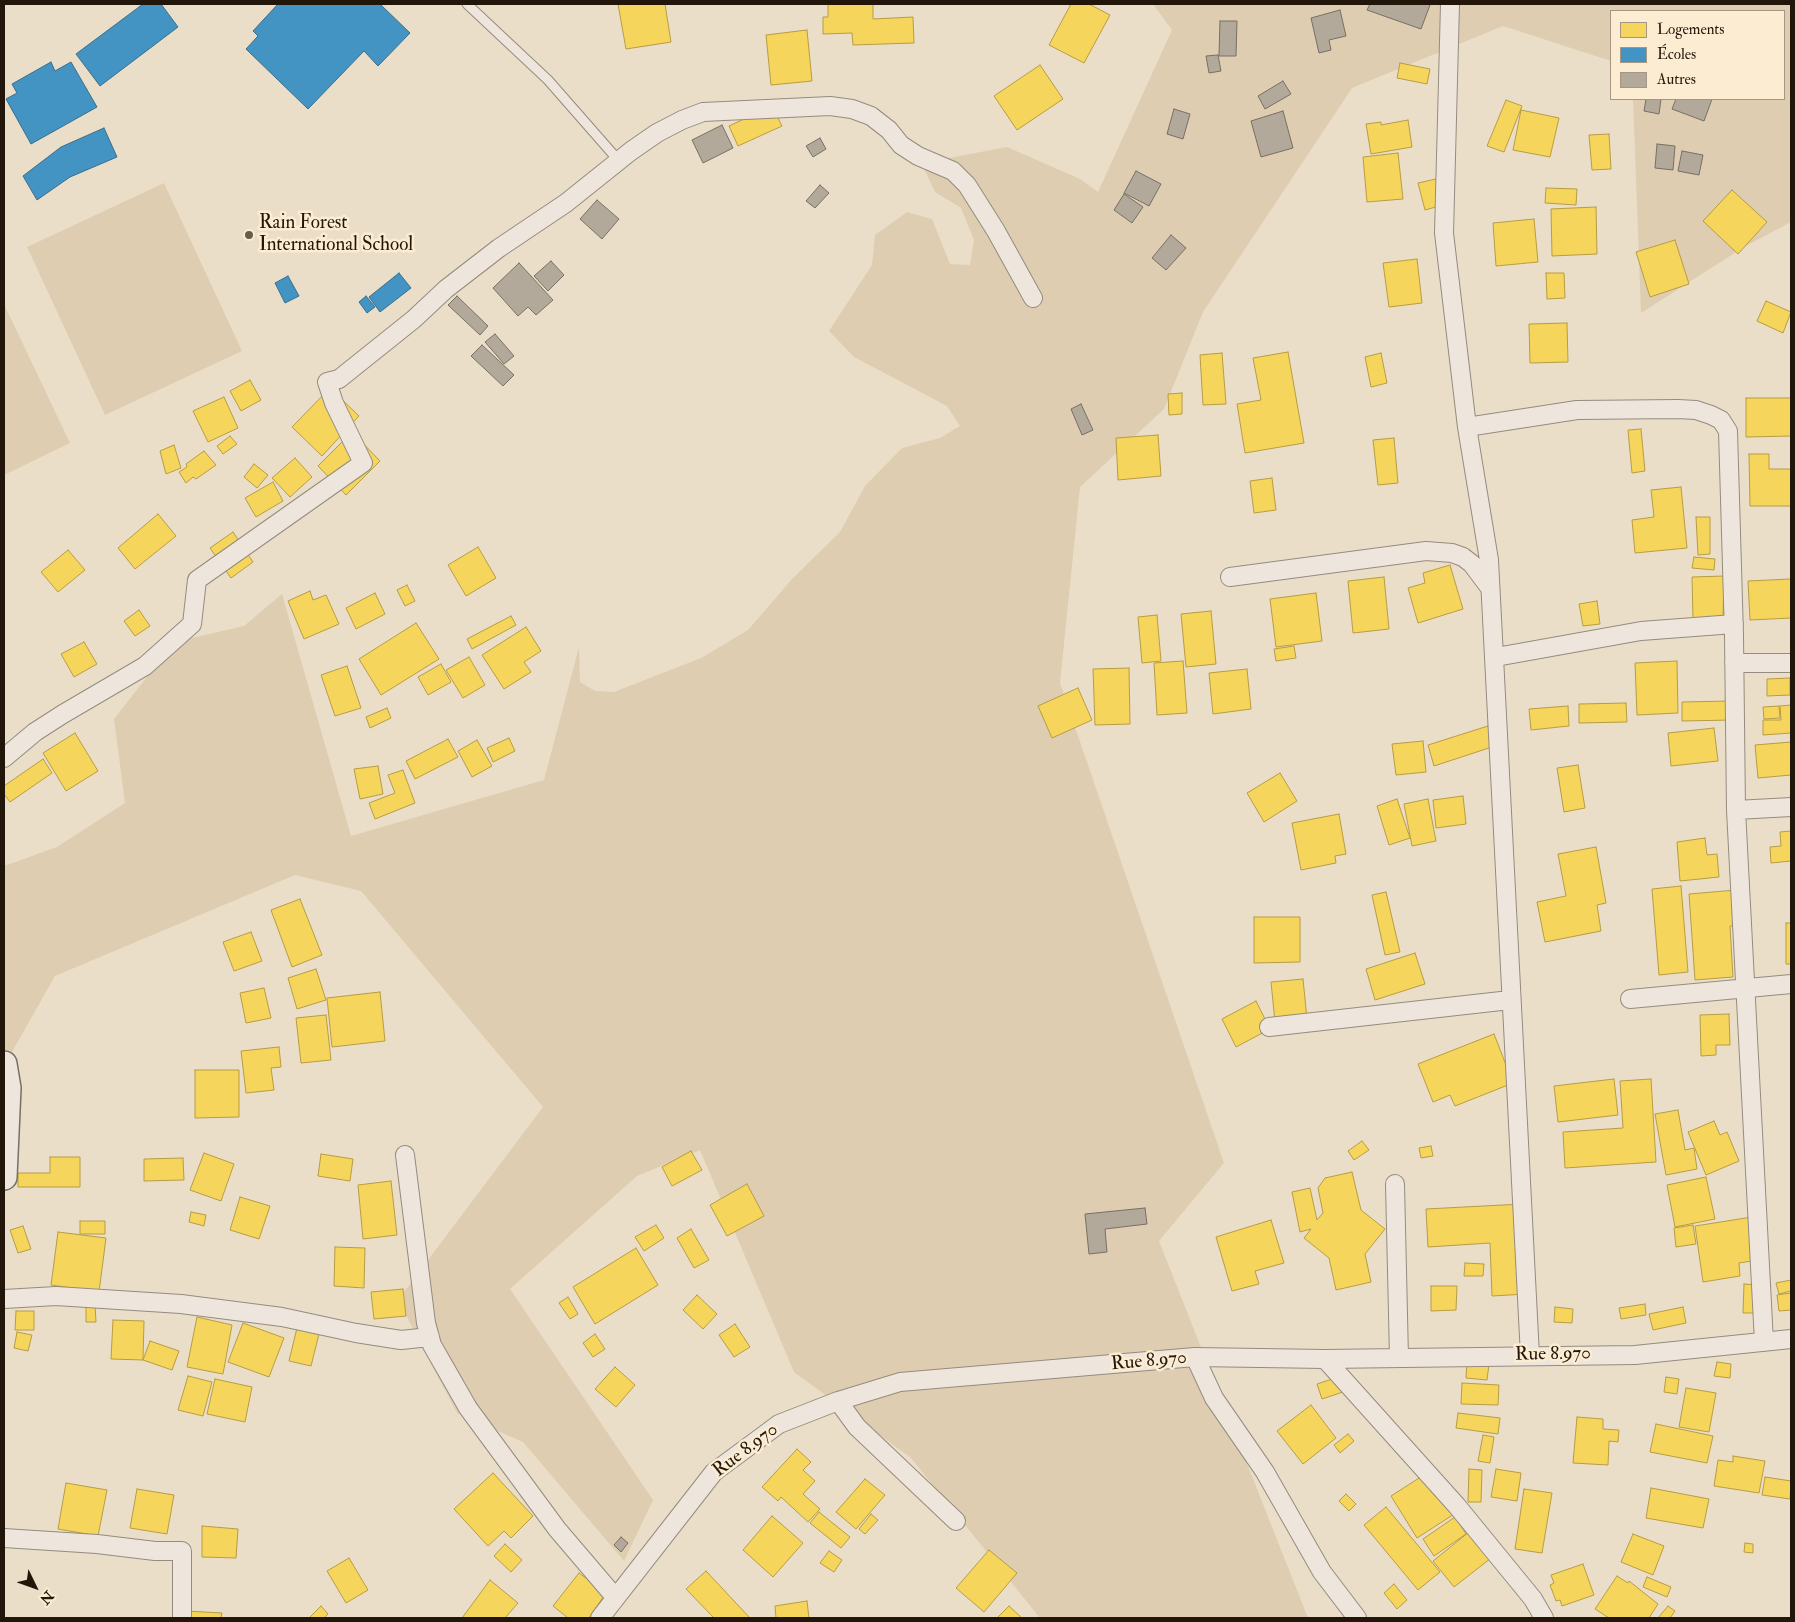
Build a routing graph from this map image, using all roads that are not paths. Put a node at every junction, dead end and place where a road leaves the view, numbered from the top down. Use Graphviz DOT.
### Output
graph roads {
  1 [pos="467,4"];
  2 [pos="1450,4"];
  3 [pos="619,161"];
  4 [pos="1033,298"];
  5 [pos="1467,427"];
  6 [pos="1230,577"];
  7 [pos="1490,588"];
  8 [pos="1734,624"];
  9 [pos="1496,657"];
  10 [pos="1734,663"];
  11 [pos="1791,663"];
  12 [pos="4,758"];
  13 [pos="1791,807"];
  14 [pos="1736,810"];
  15 [pos="1791,984"];
  16 [pos="1745,989"];
  17 [pos="1630,999"];
  18 [pos="1510,1000"];
  19 [pos="1269,1027"];
  20 [pos="4,1064"];
  21 [pos="405,1155"];
  22 [pos="4,1177"];
  23 [pos="1395,1184"];
  24 [pos="4,1300"];
  25 [pos="430,1337"];
  26 [pos="1791,1339"];
  27 [pos="1764,1342"];
  28 [pos="1530,1356"];
  29 [pos="1195,1357"];
  30 [pos="1399,1358"];
  31 [pos="1324,1359"];
  32 [pos="838,1401"];
  33 [pos="956,1521"];
  34 [pos="4,1538"];
  35 [pos="615,1597"];
  36 [pos="182,1618"];
  37 [pos="600,1618"];
  38 [pos="1357,1618"];
  39 [pos="1544,1618"];
  1 -- 3 [label="lane"];
  2 -- 5 [label="street"];
  3 -- 4 [label="street"];
  3 -- 12 [label="street"];
  5 -- 7 [label="street"];
  5 -- 8 [label="street"];
  6 -- 7 [label="street"];
  7 -- 9 [label="street"];
  8 -- 9 [label="street"];
  8 -- 10 [label="street"];
  9 -- 18 [label="street"];
  10 -- 11 [label="street"];
  10 -- 14 [label="street"];
  13 -- 14 [label="street"];
  14 -- 16 [label="street"];
  15 -- 16 [label="street"];
  16 -- 17 [label="street"];
  16 -- 27 [label="street"];
  18 -- 19 [label="street"];
  18 -- 28 [label="street"];
  20 -- 22 [label="street"];
  21 -- 25 [label="street"];
  23 -- 30 [label="street"];
  24 -- 25 [label="street"];
  25 -- 35 [label="street"];
  26 -- 27 [label="street, Rue 8.970"];
  27 -- 28 [label="street, Rue 8.970"];
  28 -- 30 [label="street, Rue 8.970"];
  29 -- 31 [label="street, Rue 8.970"];
  29 -- 32 [label="street, Rue 8.970"];
  29 -- 38 [label="street"];
  30 -- 31 [label="street, Rue 8.970"];
  31 -- 39 [label="street"];
  32 -- 33 [label="street"];
  32 -- 35 [label="street, Rue 8.970"];
  34 -- 36 [label="street"];
  35 -- 37 [label="street, Rue 8.970"];
}
